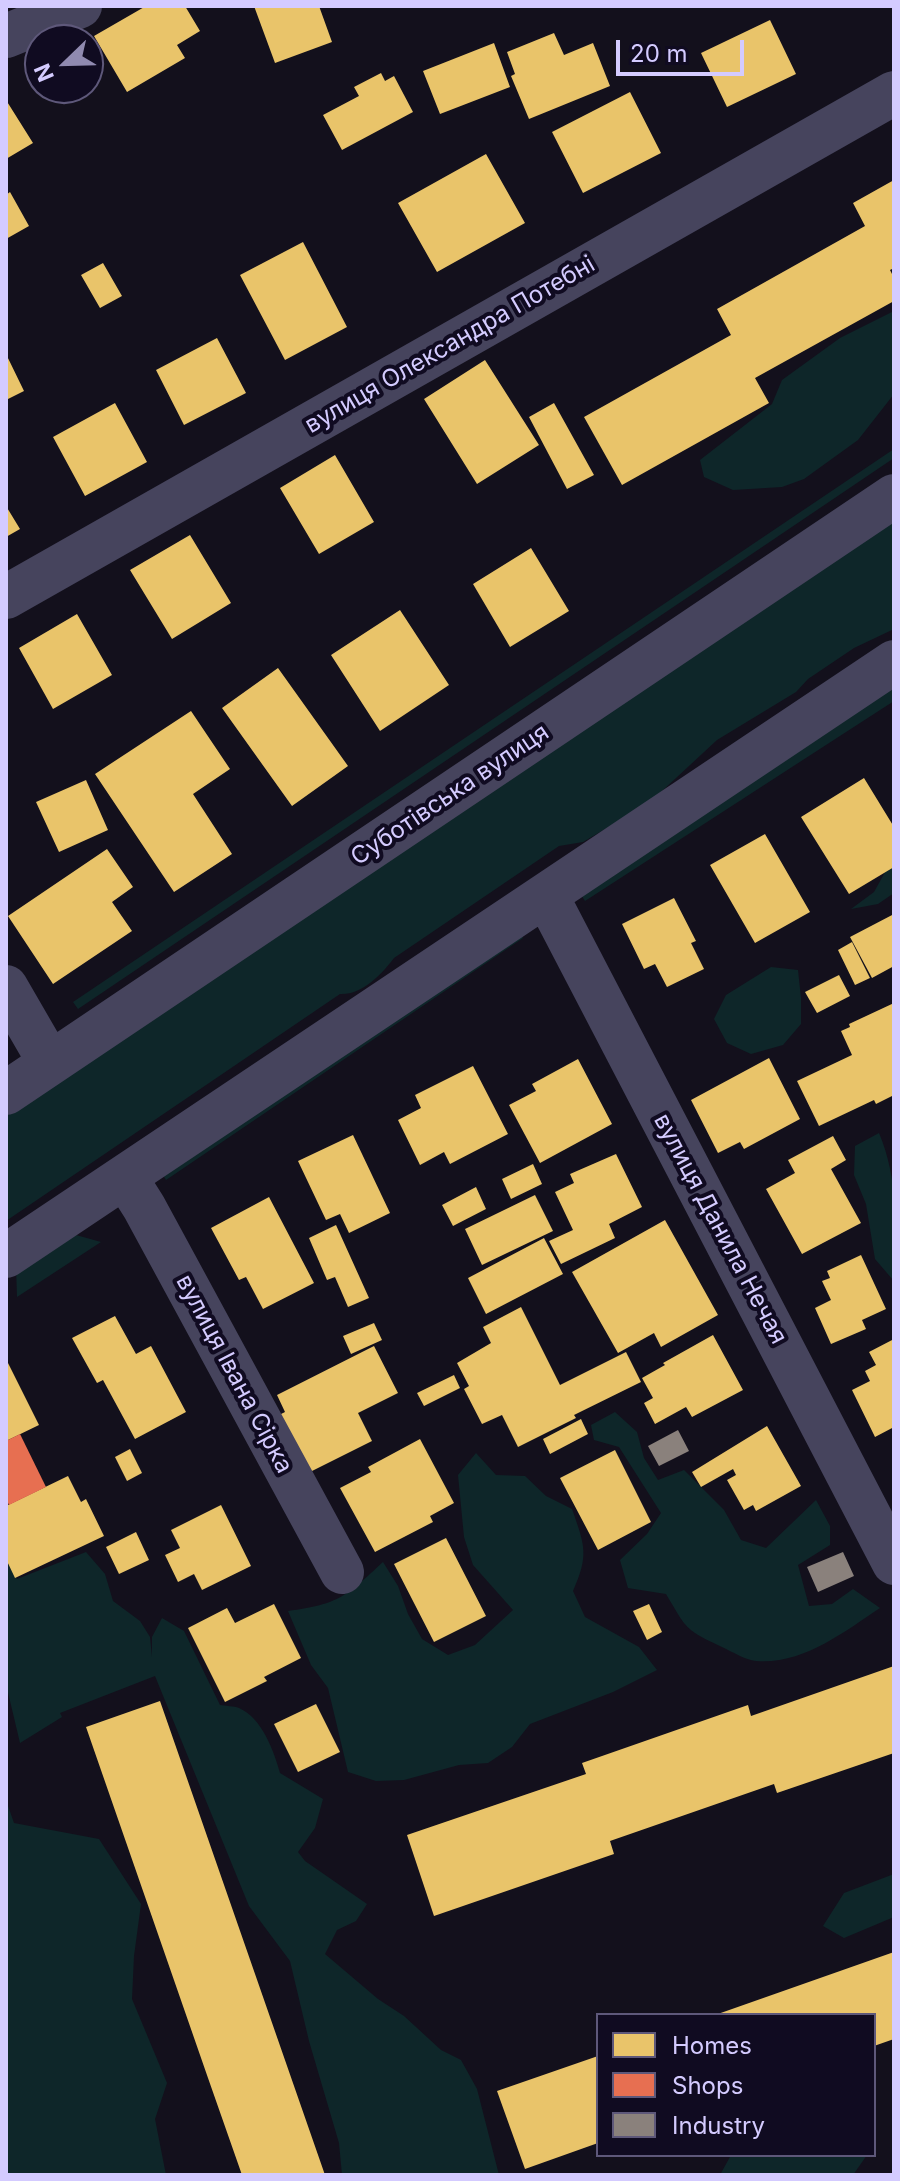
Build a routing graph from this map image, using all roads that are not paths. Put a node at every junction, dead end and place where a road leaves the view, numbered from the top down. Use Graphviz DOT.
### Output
graph roads {
  1 [pos="80,6"];
  2 [pos="6,36"];
  3 [pos="894,93"];
  4 [pos="894,496"];
  5 [pos="6,597"];
  6 [pos="894,662"];
  7 [pos="546,895"];
  8 [pos="6,987"];
  9 [pos="50,1063"];
  10 [pos="6,1093"];
  11 [pos="125,1177"];
  12 [pos="6,1256"];
  13 [pos="894,1563"];
  14 [pos="342,1572"];
  1 -- 2 [label="street"];
  3 -- 5 [label="street, вулиця Олександра Потебні"];
  4 -- 9 [label="street, Суботівська вулиця"];
  6 -- 7 [label="street"];
  7 -- 11 [label="street"];
  7 -- 13 [label="street, вулиця Данила Нечая"];
  8 -- 9 [label="street"];
  9 -- 10 [label="street, Суботівська вулиця"];
  11 -- 12 [label="street"];
  11 -- 14 [label="street, вулиця Івана Сірка"];
}
